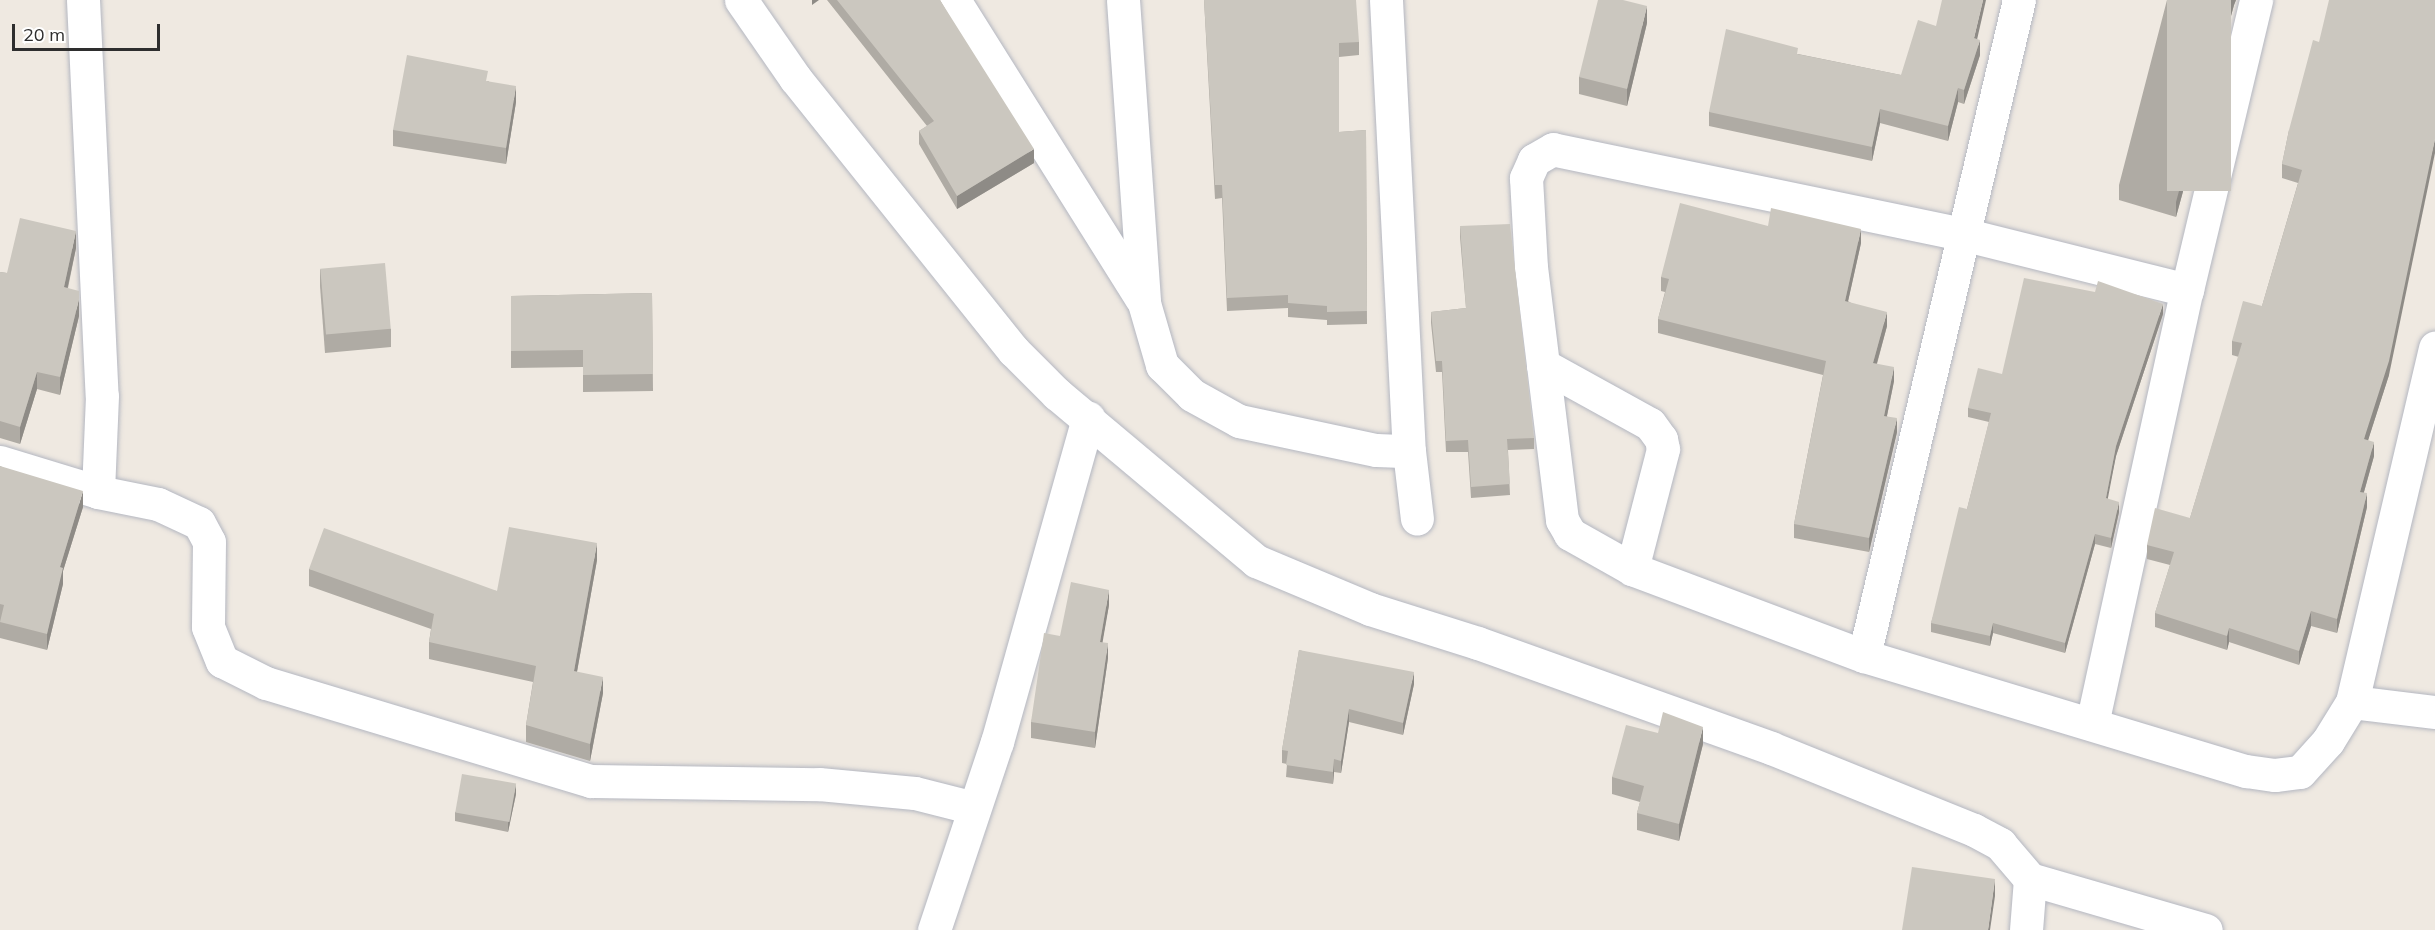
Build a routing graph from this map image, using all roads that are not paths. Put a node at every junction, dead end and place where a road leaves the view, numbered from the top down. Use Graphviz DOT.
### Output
graph roads {
  1 [pos="83,0"];
  2 [pos="741,0"];
  3 [pos="954,0"];
  4 [pos="1123,0"];
  5 [pos="1386,0"];
  6 [pos="2019,0"];
  7 [pos="2256,0"];
  8 [pos="1962,234"];
  9 [pos="2187,290"];
  10 [pos="1144,303"];
  11 [pos="2435,348"];
  12 [pos="1543,365"];
  13 [pos="1088,418"];
  14 [pos="1408,451"];
  15 [pos="0,462"];
  16 [pos="98,492"];
  17 [pos="1417,519"];
  18 [pos="1632,569"];
  19 [pos="1864,656"];
  20 [pos="2352,702"];
  21 [pos="2435,712"];
  22 [pos="2092,724"];
  23 [pos="974,808"];
  24 [pos="2030,879"];
  25 [pos="934,930"];
  26 [pos="2026,930"];
  27 [pos="2206,930"];
  1 -- 16 [label="street"];
  2 -- 13 [label="street"];
  3 -- 10 [label="street"];
  4 -- 10 [label="street"];
  5 -- 14 [label="street"];
  6 -- 8 [label="street"];
  7 -- 9 [label="street"];
  8 -- 9 [label="street"];
  8 -- 12 [label="street"];
  8 -- 19 [label="street"];
  9 -- 22 [label="street"];
  10 -- 14 [label="street"];
  11 -- 20 [label="street"];
  12 -- 18 [label="street"];
  12 -- 18 [label="street"];
  13 -- 23 [label="street"];
  13 -- 24 [label="street"];
  14 -- 17 [label="street"];
  15 -- 16 [label="street"];
  16 -- 23 [label="street"];
  18 -- 19 [label="street"];
  19 -- 22 [label="street"];
  20 -- 21 [label="street"];
  20 -- 22 [label="street"];
  23 -- 25 [label="street"];
  24 -- 26 [label="street"];
  24 -- 27 [label="street"];
}
